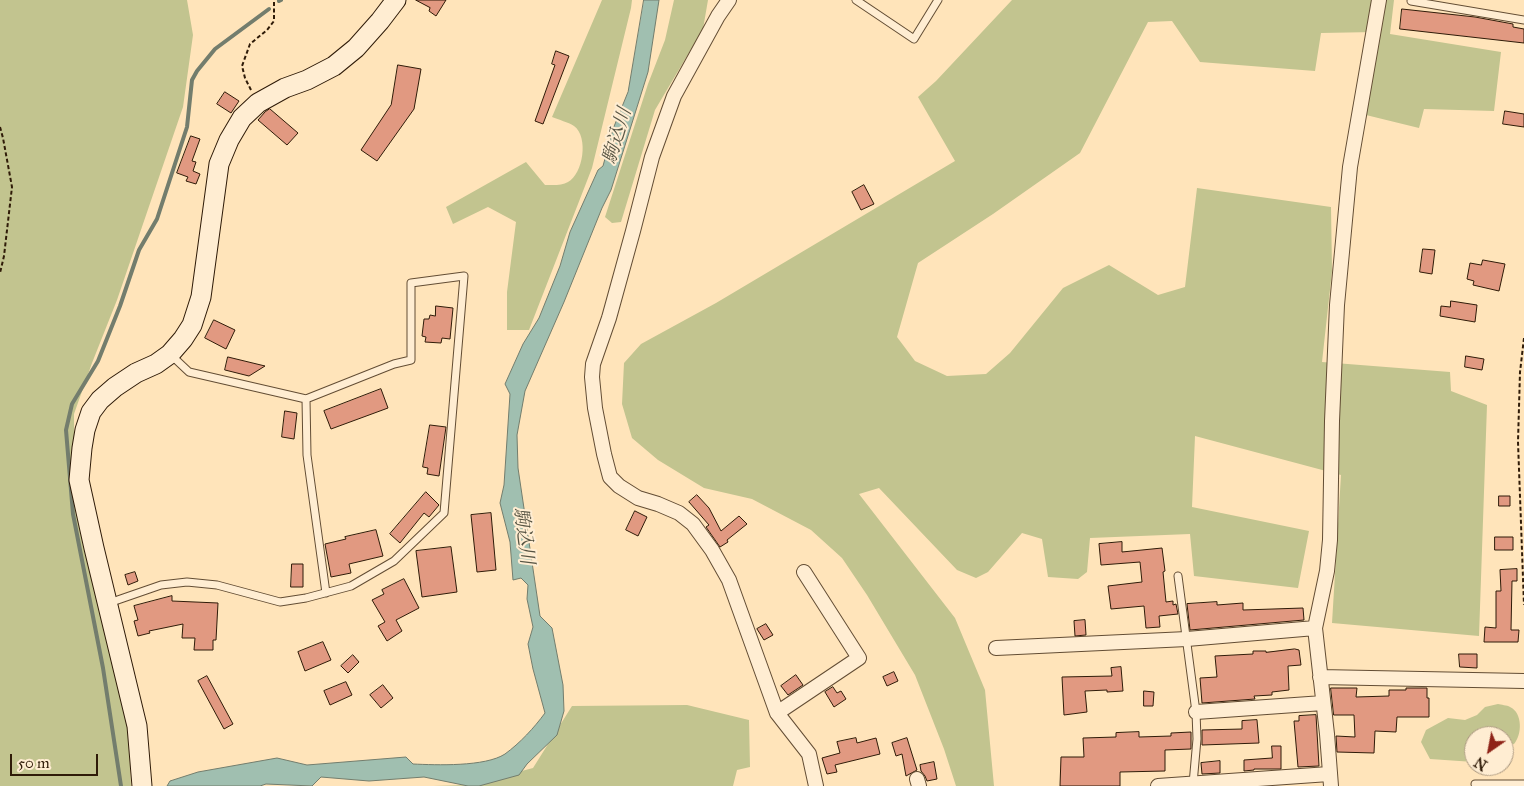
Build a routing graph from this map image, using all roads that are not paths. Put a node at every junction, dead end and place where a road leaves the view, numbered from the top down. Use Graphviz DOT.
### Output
graph roads {
  1 [pos="396,0"];
  2 [pos="729,0"];
  3 [pos="856,0"];
  4 [pos="938,0"];
  5 [pos="1379,0"];
  6 [pos="1411,1"];
  7 [pos="1524,20"];
  8 [pos="170,354"];
  9 [pos="306,399"];
  10 [pos="804,572"];
  11 [pos="1178,576"];
  12 [pos="326,593"];
  13 [pos="107,604"];
  14 [pos="1314,628"];
  15 [pos="1188,639"];
  16 [pos="996,648"];
  17 [pos="1320,677"];
  18 [pos="1524,681"];
  19 [pos="1322,703"];
  20 [pos="1196,712"];
  21 [pos="777,713"];
  22 [pos="1330,780"];
  23 [pos="1475,784"];
  24 [pos="1524,784"];
  25 [pos="1192,785"];
  26 [pos="142,786"];
  27 [pos="816,786"];
  28 [pos="1158,786"];
  1 -- 8 [label="street"];
  2 -- 21 [label="street"];
  3 -- 4 [label="lane"];
  5 -- 14 [label="street"];
  6 -- 7 [label="lane"];
  8 -- 9 [label="lane"];
  8 -- 13 [label="street"];
  9 -- 12 [label="lane"];
  9 -- 12 [label="lane"];
  10 -- 21 [label="street"];
  11 -- 15 [label="lane"];
  12 -- 13 [label="lane"];
  13 -- 26 [label="street"];
  14 -- 15 [label="street"];
  14 -- 17 [label="street"];
  15 -- 16 [label="street"];
  15 -- 20 [label="lane"];
  17 -- 18 [label="street"];
  17 -- 19 [label="street"];
  19 -- 20 [label="street"];
  19 -- 22 [label="street"];
  20 -- 25 [label="lane"];
  21 -- 27 [label="street"];
  22 -- 25 [label="street"];
  23 -- 24 [label="lane"];
  25 -- 28 [label="street"];
}
